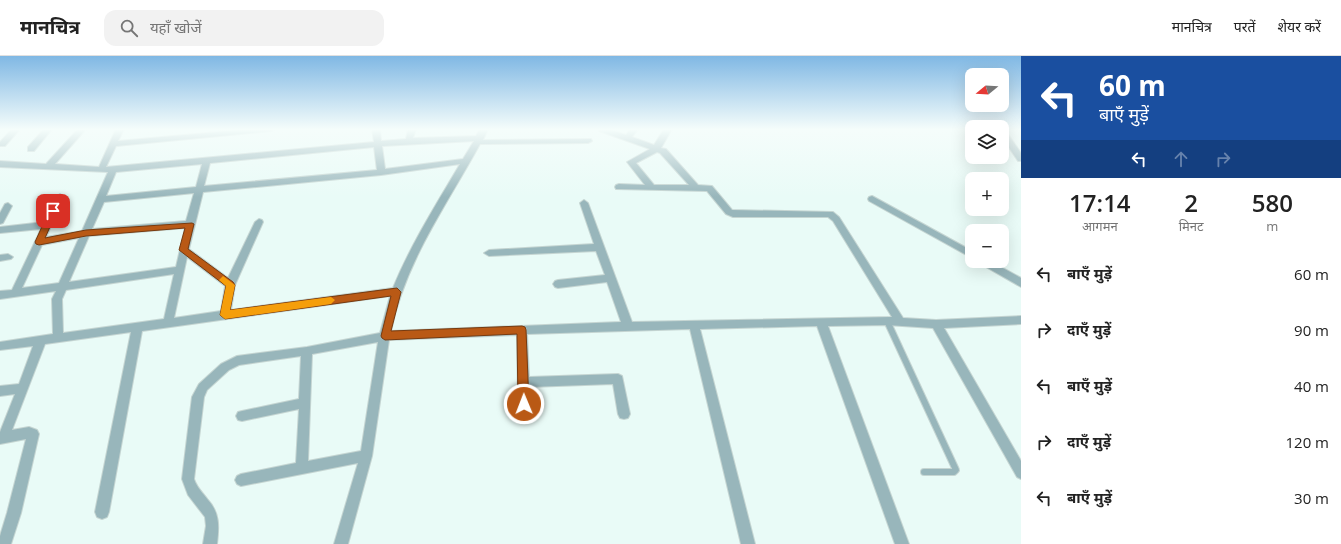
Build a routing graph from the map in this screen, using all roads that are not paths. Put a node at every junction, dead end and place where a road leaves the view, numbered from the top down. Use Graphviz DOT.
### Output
graph roads {
  1 [pos="62,152"];
  2 [pos="109,152"];
  3 [pos="295,152"];
  4 [pos="379,152"];
  5 [pos="471,152"];
  6 [pos="651,152"];
  7 [pos="664,152"];
  8 [pos="207,160"];
  9 [pos="466,161"];
  10 [pos="0,164"];
  11 [pos="49,166"];
  12 [pos="101,170"];
  13 [pos="113,170"];
  14 [pos="381,172"];
  15 [pos="619,187"];
  16 [pos="651,187"];
  17 [pos="695,187"];
  18 [pos="200,188"];
  19 [pos="60,197"];
  20 [pos="102,199"];
  21 [pos="872,199"];
  22 [pos="584,203"];
  23 [pos="8,206"];
  24 [pos="0,221"];
  25 [pos="259,222"];
  26 [pos="190,224"];
  27 [pos="46,225"];
  28 [pos="0,230"];
  29 [pos="86,233"];
  30 [pos="39,242"];
  31 [pos="600,247"];
  32 [pos="184,250"];
  33 [pos="965,251"];
  34 [pos="489,253"];
  35 [pos="994,268"];
  36 [pos="179,270"];
  37 [pos="611,278"];
  38 [pos="1021,283"];
  39 [pos="558,284"];
  40 [pos="230,285"];
  41 [pos="62,287"];
  42 [pos="15,292"];
  43 [pos="397,292"];
  44 [pos="0,295"];
  45 [pos="225,315"];
  46 [pos="1021,320"];
  47 [pos="887,321"];
  48 [pos="821,322"];
  49 [pos="900,322"];
  50 [pos="168,323"];
  51 [pos="694,324"];
  52 [pos="936,324"];
  53 [pos="628,326"];
  54 [pos="137,327"];
  55 [pos="522,330"];
  56 [pos="385,336"];
  57 [pos="58,338"];
  58 [pos="41,340"];
  59 [pos="0,346"];
  60 [pos="307,351"];
  61 [pos="523,382"];
  62 [pos="23,388"];
  63 [pos="0,391"];
  64 [pos="305,403"];
  65 [pos="524,404"];
  66 [pos="624,414"];
  67 [pos="242,416"];
  68 [pos="2,438"];
  69 [pos="366,456"];
  70 [pos="302,468"];
  71 [pos="924,472"];
  72 [pos="1021,473"];
  73 [pos="241,480"];
  74 [pos="102,512"];
  75 [pos="4,544"];
  76 [pos="210,544"];
  77 [pos="341,544"];
  78 [pos="748,544"];
  79 [pos="902,544"];
  1 -- 11 [label="street"];
  2 -- 12 [label="street"];
  3 -- 8 [label="street"];
  4 -- 14 [label="street"];
  5 -- 9 [label="street"];
  6 -- 16 [label="street"];
  7 -- 17 [label="street"];
  8 -- 13 [label="street"];
  8 -- 18 [label="street"];
  9 -- 14 [label="street"];
  9 -- 43 [label="street"];
  10 -- 11 [label="street"];
  11 -- 12 [label="street"];
  12 -- 13 [label="street"];
  13 -- 20 [label="street"];
  14 -- 18 [label="street"];
  15 -- 16 [label="street"];
  16 -- 17 [label="street"];
  17 -- 49 [label="street"];
  18 -- 20 [label="street"];
  18 -- 26 [label="street"];
  19 -- 27 [label="street"];
  20 -- 29 [label="street"];
  21 -- 33 [label="street"];
  22 -- 31 [label="street"];
  23 -- 24 [label="street"];
  25 -- 40 [label="street"];
  26 -- 29 [label="street"];
  26 -- 32 [label="street"];
  27 -- 28 [label="street"];
  27 -- 30 [label="street"];
  29 -- 30 [label="street"];
  29 -- 41 [label="street"];
  30 -- 42 [label="street"];
  31 -- 34 [label="street"];
  31 -- 37 [label="street"];
  32 -- 36 [label="street"];
  32 -- 40 [label="street"];
  35 -- 38 [label="street"];
  36 -- 41 [label="street"];
  36 -- 50 [label="street"];
  37 -- 39 [label="street"];
  37 -- 53 [label="street"];
  40 -- 45 [label="street"];
  41 -- 42 [label="street"];
  41 -- 57 [label="street"];
  42 -- 44 [label="street"];
  43 -- 45 [label="street"];
  43 -- 56 [label="street"];
  45 -- 50 [label="street"];
  46 -- 52 [label="street"];
  47 -- 48 [label="street"];
  47 -- 49 [label="street"];
  47 -- 71 [label="lane"];
  48 -- 51 [label="street"];
  48 -- 79 [label="street"];
  49 -- 52 [label="street"];
  50 -- 54 [label="street"];
  51 -- 53 [label="street"];
  51 -- 78 [label="street"];
  52 -- 72 [label="street"];
  53 -- 55 [label="street"];
  54 -- 57 [label="street"];
  54 -- 74 [label="street"];
  55 -- 56 [label="street"];
  55 -- 61 [label="street"];
  56 -- 60 [label="street"];
  56 -- 69 [label="street"];
  57 -- 58 [label="street"];
  58 -- 59 [label="street"];
  58 -- 62 [label="street"];
  60 -- 64 [label="street"];
  60 -- 76 [label="street"];
  61 -- 65 [label="street"];
  61 -- 66 [label="street"];
  62 -- 63 [label="street"];
  62 -- 68 [label="street"];
  64 -- 67 [label="street"];
  64 -- 70 [label="street"];
  68 -- 75 [label="street"];
  69 -- 70 [label="street"];
  69 -- 77 [label="street"];
  70 -- 73 [label="street"];
}
